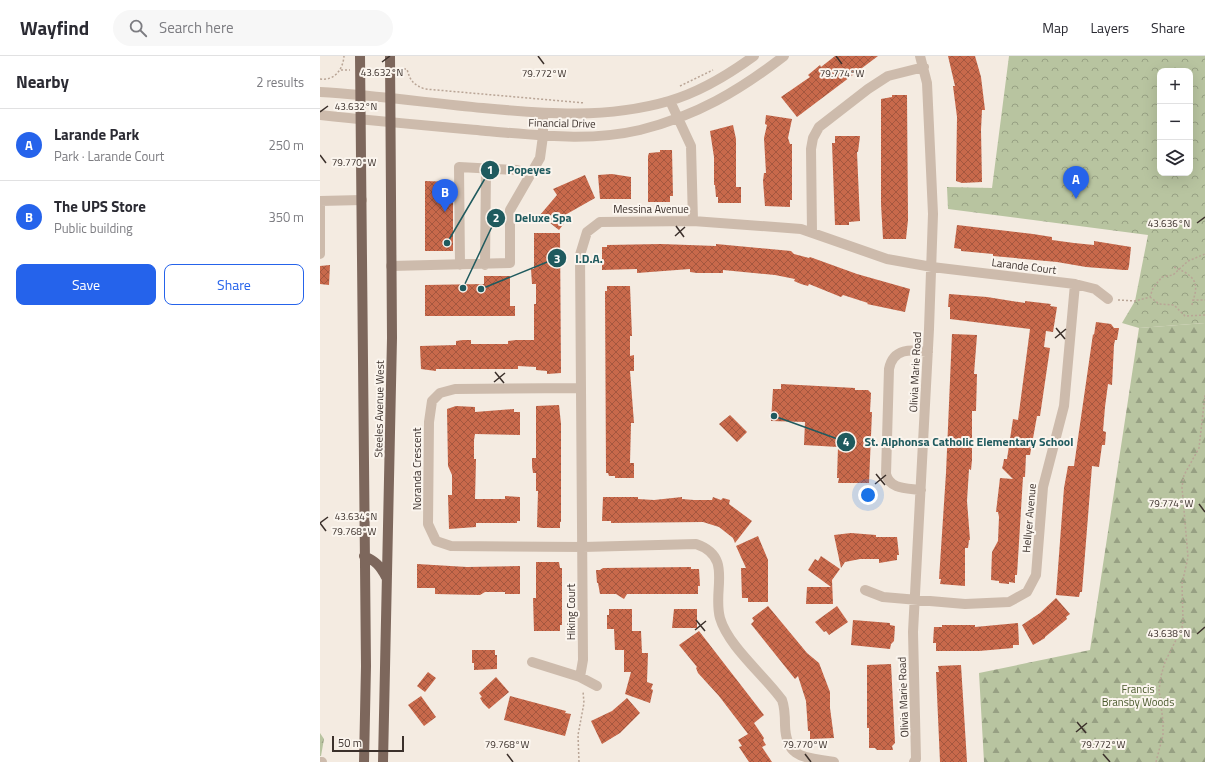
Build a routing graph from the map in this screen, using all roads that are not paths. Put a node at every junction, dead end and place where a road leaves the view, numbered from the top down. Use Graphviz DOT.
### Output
graph roads {
  1 [pos="360,56"];
  2 [pos="390,56"];
  3 [pos="754,56"];
  4 [pos="784,56"];
  5 [pos="920,56"];
  6 [pos="924,67"];
  7 [pos="320,92"];
  8 [pos="361,95"];
  9 [pos="390,98"];
  10 [pos="670,101"];
  11 [pos="543,114"];
  12 [pos="320,115"];
  13 [pos="678,118"];
  14 [pos="362,120"];
  15 [pos="390,123"];
  16 [pos="543,136"];
  17 [pos="486,168"];
  18 [pos="531,174"];
  19 [pos="362,200"];
  20 [pos="320,201"];
  21 [pos="693,221"];
  22 [pos="812,232"];
  23 [pos="320,254"];
  24 [pos="460,265"];
  25 [pos="485,265"];
  26 [pos="391,266"];
  27 [pos="932,268"];
  28 [pos="1075,284"];
  29 [pos="1108,299"];
  30 [pos="928,352"];
  31 [pos="581,388"];
  32 [pos="922,490"];
  33 [pos="583,547"];
  34 [pos="364,556"];
  35 [pos="386,577"];
  36 [pos="865,590"];
  37 [pos="915,599"];
  38 [pos="532,662"];
  39 [pos="580,677"];
  40 [pos="598,686"];
  41 [pos="364,762"];
  42 [pos="383,762"];
  43 [pos="834,762"];
  44 [pos="914,762"];
  1 -- 8 [label="main road, Steeles Avenue West"];
  2 -- 9 [label="main road, Steeles Avenue West"];
  3 -- 10 [label="street, Financial Drive"];
  4 -- 13 [label="street, Financial Drive"];
  5 -- 6 [label="street, Olivia Marie Road"];
  6 -- 22 [label="street"];
  6 -- 27 [label="street, Olivia Marie Road"];
  7 -- 8 [label="street, Financial Drive"];
  8 -- 9 [label="street, Financial Drive"];
  8 -- 14 [label="main road, Steeles Avenue West"];
  9 -- 11 [label="street, Financial Drive"];
  9 -- 15 [label="main road, Steeles Avenue West"];
  10 -- 11 [label="street, Financial Drive"];
  10 -- 13 [label="street"];
  11 -- 16 [label="street"];
  12 -- 14 [label="street, Financial Drive"];
  13 -- 16 [label="street, Financial Drive"];
  13 -- 21 [label="street"];
  14 -- 15 [label="street, Financial Drive"];
  14 -- 19 [label="main road, Steeles Avenue West"];
  15 -- 16 [label="street, Financial Drive"];
  15 -- 26 [label="main road, Steeles Avenue West"];
  16 -- 18 [label="street"];
  17 -- 18 [label="street"];
  17 -- 24 [label="street"];
  17 -- 25 [label="street"];
  18 -- 25 [label="street"];
  19 -- 20 [label="street"];
  19 -- 34 [label="main road, Steeles Avenue West"];
  20 -- 23 [label="street"];
  21 -- 22 [label="street, Messina Avenue"];
  21 -- 31 [label="street, Messina Avenue"];
  22 -- 27 [label="street, Messina Avenue"];
  24 -- 25 [label="street"];
  24 -- 26 [label="street"];
  26 -- 35 [label="main road, Steeles Avenue West"];
  27 -- 28 [label="street, Larande Court"];
  27 -- 30 [label="street, Olivia Marie Road"];
  28 -- 29 [label="street, Larande Court"];
  28 -- 37 [label="street, Hellyer Avenue"];
  30 -- 32 [label="street, Olivia Marie Road"];
  30 -- 32 [label="street"];
  31 -- 33 [label="street, Messina Avenue"];
  31 -- 33 [label="street, Noranda Crescent"];
  32 -- 37 [label="street, Olivia Marie Road"];
  33 -- 39 [label="street, Hiking Court"];
  33 -- 43 [label="street"];
  34 -- 35 [label="main road"];
  34 -- 41 [label="main road, Steeles Avenue West"];
  35 -- 42 [label="main road, Steeles Avenue West"];
  36 -- 37 [label="street, Hellyer Avenue"];
  37 -- 44 [label="street, Olivia Marie Road"];
  38 -- 39 [label="street"];
  39 -- 40 [label="street"];
}
